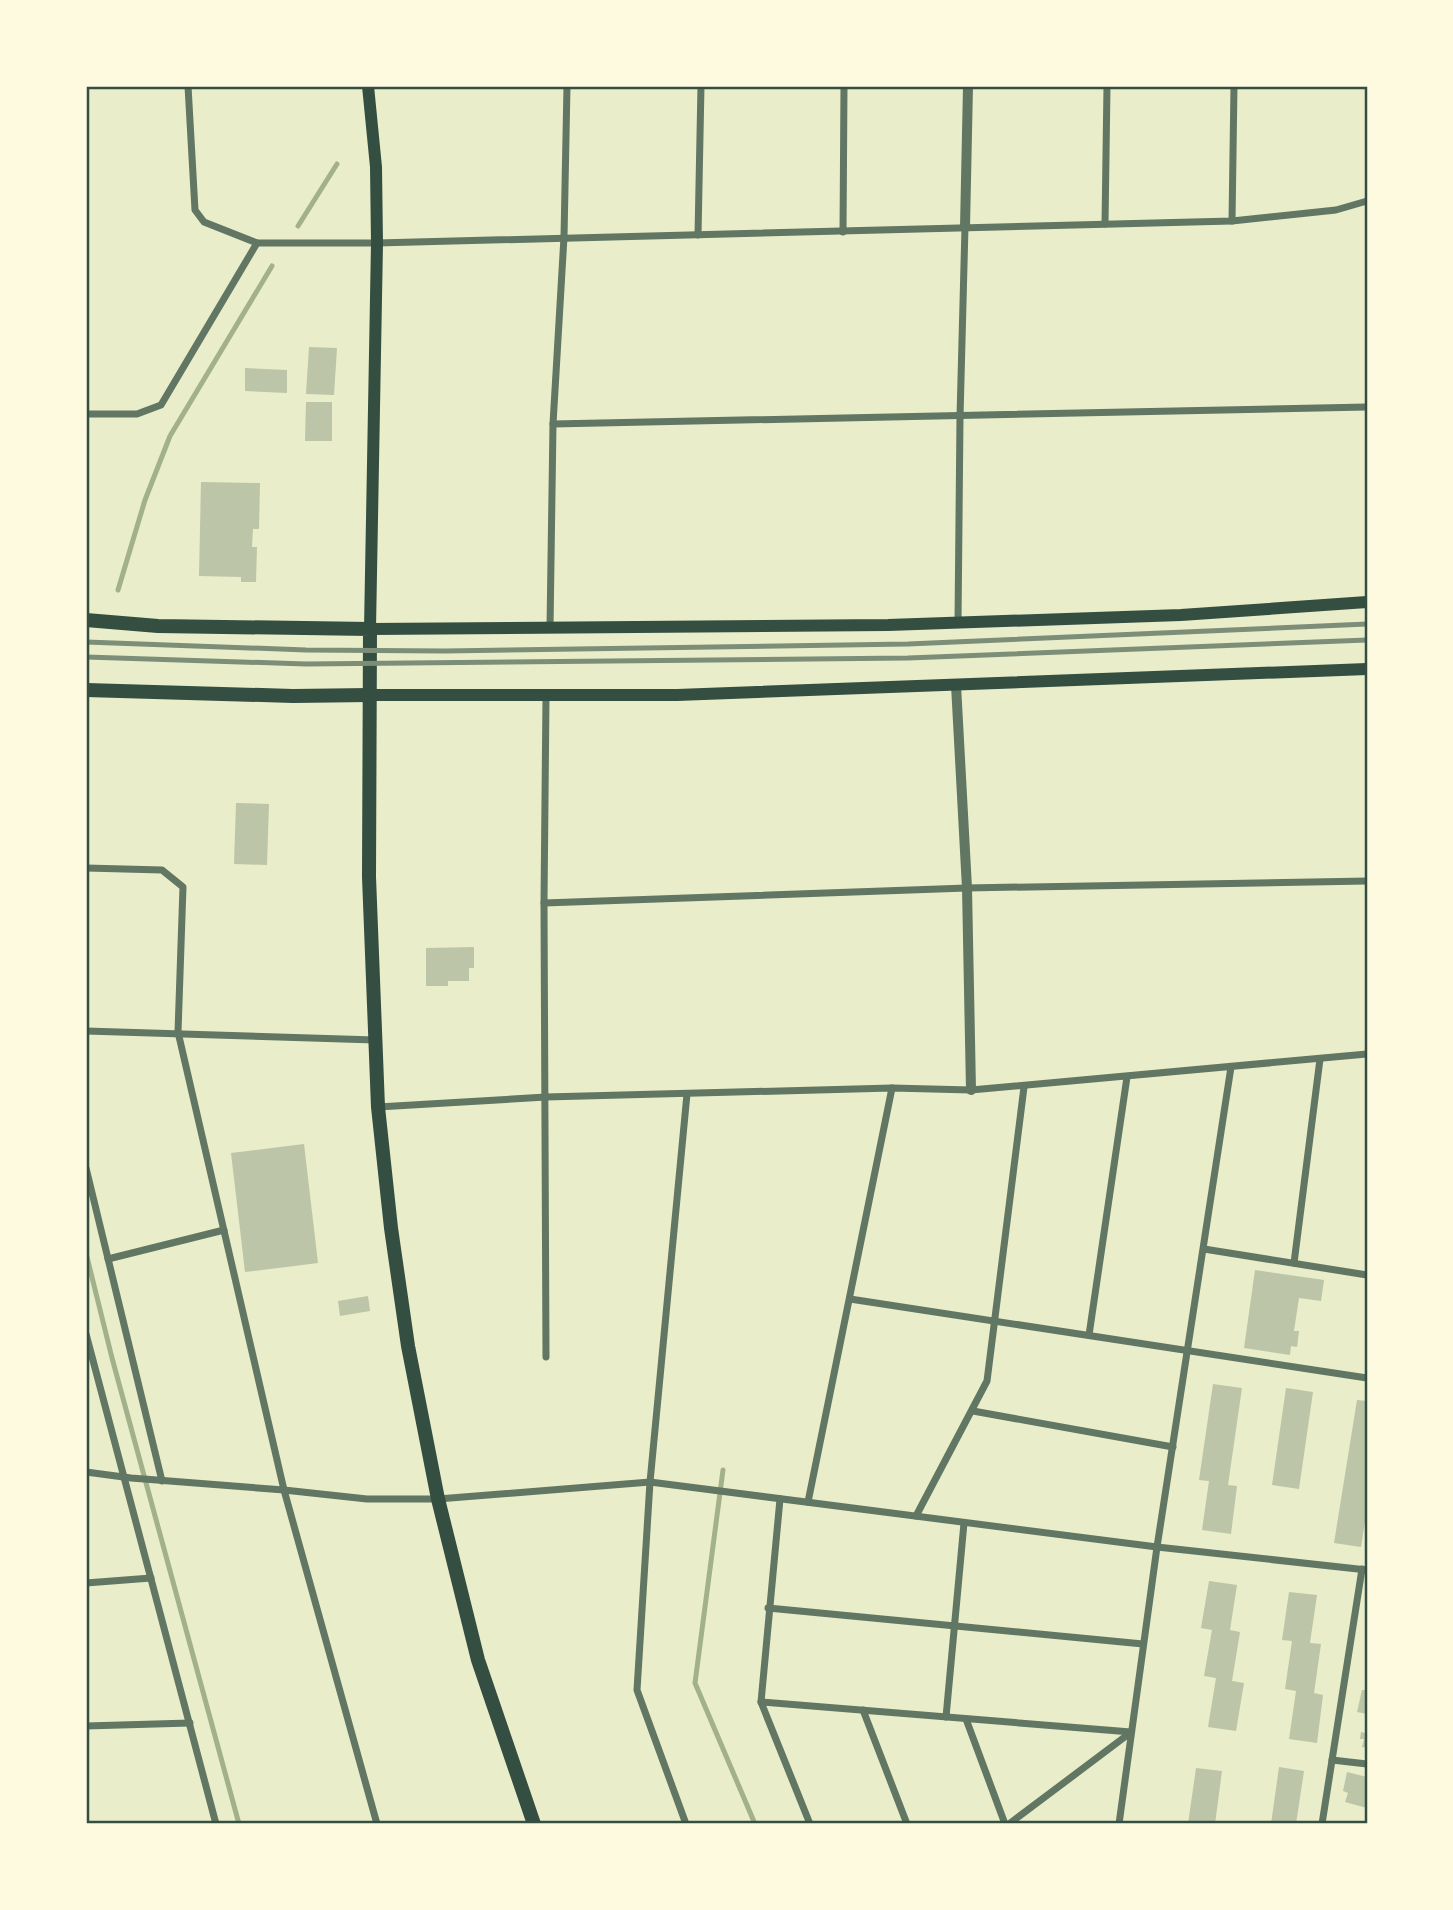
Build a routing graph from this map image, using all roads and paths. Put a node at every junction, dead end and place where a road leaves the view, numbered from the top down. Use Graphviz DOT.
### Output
graph roads {
  1 [pos="188,86"];
  2 [pos="368,86"];
  3 [pos="567,86"];
  4 [pos="701,86"];
  5 [pos="844,86"];
  6 [pos="968,86"];
  7 [pos="1107,86"];
  8 [pos="1234,86"];
  9 [pos="1367,201"];
  10 [pos="1232,221"];
  11 [pos="1105,224"];
  12 [pos="965,227"];
  13 [pos="843,232"];
  14 [pos="698,234"];
  15 [pos="564,237"];
  16 [pos="257,243"];
  17 [pos="377,243"];
  18 [pos="1367,407"];
  19 [pos="86,414"];
  20 [pos="960,417"];
  21 [pos="553,424"];
  22 [pos="1367,602"];
  23 [pos="86,620"];
  24 [pos="958,623"];
  25 [pos="550,628"];
  26 [pos="370,629"];
  27 [pos="1367,669"];
  28 [pos="956,685"];
  29 [pos="86,690"];
  30 [pos="370,695"];
  31 [pos="546,696"];
  32 [pos="86,868"];
  33 [pos="1367,881"];
  34 [pos="967,888"];
  35 [pos="544,903"];
  36 [pos="86,1031"];
  37 [pos="178,1032"];
  38 [pos="375,1040"];
  39 [pos="1367,1054"];
  40 [pos="1321,1059"];
  41 [pos="1231,1067"];
  42 [pos="1127,1077"];
  43 [pos="1024,1087"];
  44 [pos="892,1088"];
  45 [pos="971,1090"];
  46 [pos="687,1094"];
  47 [pos="546,1097"];
  48 [pos="378,1107"];
  49 [pos="86,1168"];
  50 [pos="224,1230"];
  51 [pos="1204,1249"];
  52 [pos="108,1259"];
  53 [pos="1294,1264"];
  54 [pos="1367,1275"];
  55 [pos="850,1299"];
  56 [pos="995,1319"];
  57 [pos="86,1334"];
  58 [pos="1090,1335"];
  59 [pos="1188,1352"];
  60 [pos="546,1357"];
  61 [pos="1367,1378"];
  62 [pos="973,1411"];
  63 [pos="1173,1447"];
  64 [pos="86,1472"];
  65 [pos="127,1477"];
  66 [pos="162,1481"];
  67 [pos="650,1482"];
  68 [pos="285,1490"];
  69 [pos="438,1499"];
  70 [pos="780,1499"];
  71 [pos="808,1502"];
  72 [pos="916,1517"];
  73 [pos="964,1522"];
  74 [pos="1157,1548"];
  75 [pos="1365,1570"];
  76 [pos="151,1578"];
  77 [pos="86,1583"];
  78 [pos="768,1608"];
  79 [pos="954,1627"];
  80 [pos="1143,1644"];
  81 [pos="761,1702"];
  82 [pos="863,1710"];
  83 [pos="946,1717"];
  84 [pos="965,1719"];
  85 [pos="190,1723"];
  86 [pos="86,1726"];
  87 [pos="1131,1732"];
  88 [pos="1332,1760"];
  89 [pos="1367,1764"];
  90 [pos="216,1824"];
  91 [pos="377,1824"];
  92 [pos="534,1824"];
  93 [pos="685,1824"];
  94 [pos="810,1824"];
  95 [pos="907,1824"];
  96 [pos="1007,1824"];
  97 [pos="1119,1824"];
  98 [pos="1322,1824"];
  1 -- 16 [label="street"];
  2 -- 17 [label="main road"];
  3 -- 15 [label="street"];
  4 -- 14 [label="street"];
  5 -- 13 [label="street"];
  6 -- 12 [label="street"];
  7 -- 11 [label="street"];
  8 -- 10 [label="street"];
  9 -- 10 [label="street"];
  10 -- 11 [label="street"];
  11 -- 12 [label="street"];
  12 -- 13 [label="street"];
  12 -- 20 [label="street"];
  13 -- 14 [label="street"];
  14 -- 15 [label="street"];
  15 -- 17 [label="street"];
  15 -- 21 [label="street"];
  16 -- 17 [label="street"];
  16 -- 19 [label="street"];
  17 -- 26 [label="main road"];
  18 -- 20 [label="street"];
  20 -- 21 [label="street"];
  20 -- 24 [label="street"];
  21 -- 25 [label="street"];
  22 -- 24 [label="main road"];
  23 -- 26 [label="main road"];
  24 -- 25 [label="main road"];
  25 -- 26 [label="main road"];
  26 -- 30 [label="main road"];
  27 -- 28 [label="main road"];
  28 -- 31 [label="main road"];
  28 -- 34 [label="street"];
  29 -- 30 [label="main road"];
  30 -- 31 [label="main road"];
  30 -- 38 [label="main road"];
  31 -- 35 [label="street"];
  32 -- 37 [label="street"];
  33 -- 34 [label="street"];
  34 -- 35 [label="street"];
  34 -- 45 [label="street"];
  35 -- 47 [label="street"];
  36 -- 37 [label="street"];
  37 -- 38 [label="street"];
  37 -- 50 [label="street"];
  38 -- 48 [label="main road"];
  39 -- 40 [label="street"];
  40 -- 41 [label="street"];
  40 -- 53 [label="street"];
  41 -- 42 [label="street"];
  41 -- 51 [label="street"];
  42 -- 43 [label="street"];
  42 -- 58 [label="street"];
  43 -- 45 [label="street"];
  43 -- 56 [label="street"];
  44 -- 45 [label="street"];
  44 -- 46 [label="street"];
  44 -- 55 [label="street"];
  46 -- 47 [label="street"];
  46 -- 67 [label="street"];
  47 -- 48 [label="street"];
  47 -- 60 [label="street"];
  48 -- 69 [label="main road"];
  49 -- 52 [label="street"];
  50 -- 52 [label="street"];
  50 -- 68 [label="street"];
  51 -- 53 [label="street"];
  51 -- 59 [label="street"];
  52 -- 66 [label="street"];
  53 -- 54 [label="street"];
  55 -- 56 [label="street"];
  55 -- 71 [label="street"];
  56 -- 58 [label="street"];
  56 -- 62 [label="street"];
  57 -- 65 [label="street"];
  58 -- 59 [label="street"];
  59 -- 61 [label="street"];
  59 -- 63 [label="street"];
  62 -- 63 [label="street"];
  62 -- 72 [label="street"];
  63 -- 74 [label="street"];
  64 -- 65 [label="street"];
  65 -- 66 [label="street"];
  65 -- 76 [label="street"];
  66 -- 68 [label="street"];
  67 -- 69 [label="street"];
  67 -- 70 [label="street"];
  67 -- 93 [label="street"];
  68 -- 69 [label="street"];
  68 -- 91 [label="street"];
  69 -- 92 [label="main road"];
  70 -- 71 [label="street"];
  70 -- 78 [label="street"];
  71 -- 72 [label="street"];
  72 -- 73 [label="street"];
  73 -- 74 [label="street"];
  73 -- 79 [label="street"];
  74 -- 75 [label="street"];
  74 -- 80 [label="street"];
  75 -- 88 [label="street"];
  76 -- 77 [label="street"];
  76 -- 85 [label="street"];
  78 -- 79 [label="street"];
  78 -- 81 [label="street"];
  79 -- 80 [label="street"];
  79 -- 83 [label="street"];
  80 -- 87 [label="street"];
  81 -- 82 [label="street"];
  81 -- 94 [label="street"];
  82 -- 83 [label="street"];
  82 -- 95 [label="street"];
  83 -- 84 [label="street"];
  84 -- 87 [label="street"];
  84 -- 96 [label="street"];
  85 -- 86 [label="street"];
  85 -- 90 [label="street"];
  87 -- 96 [label="street"];
  87 -- 97 [label="street"];
  88 -- 89 [label="street"];
  88 -- 98 [label="street"];
}
